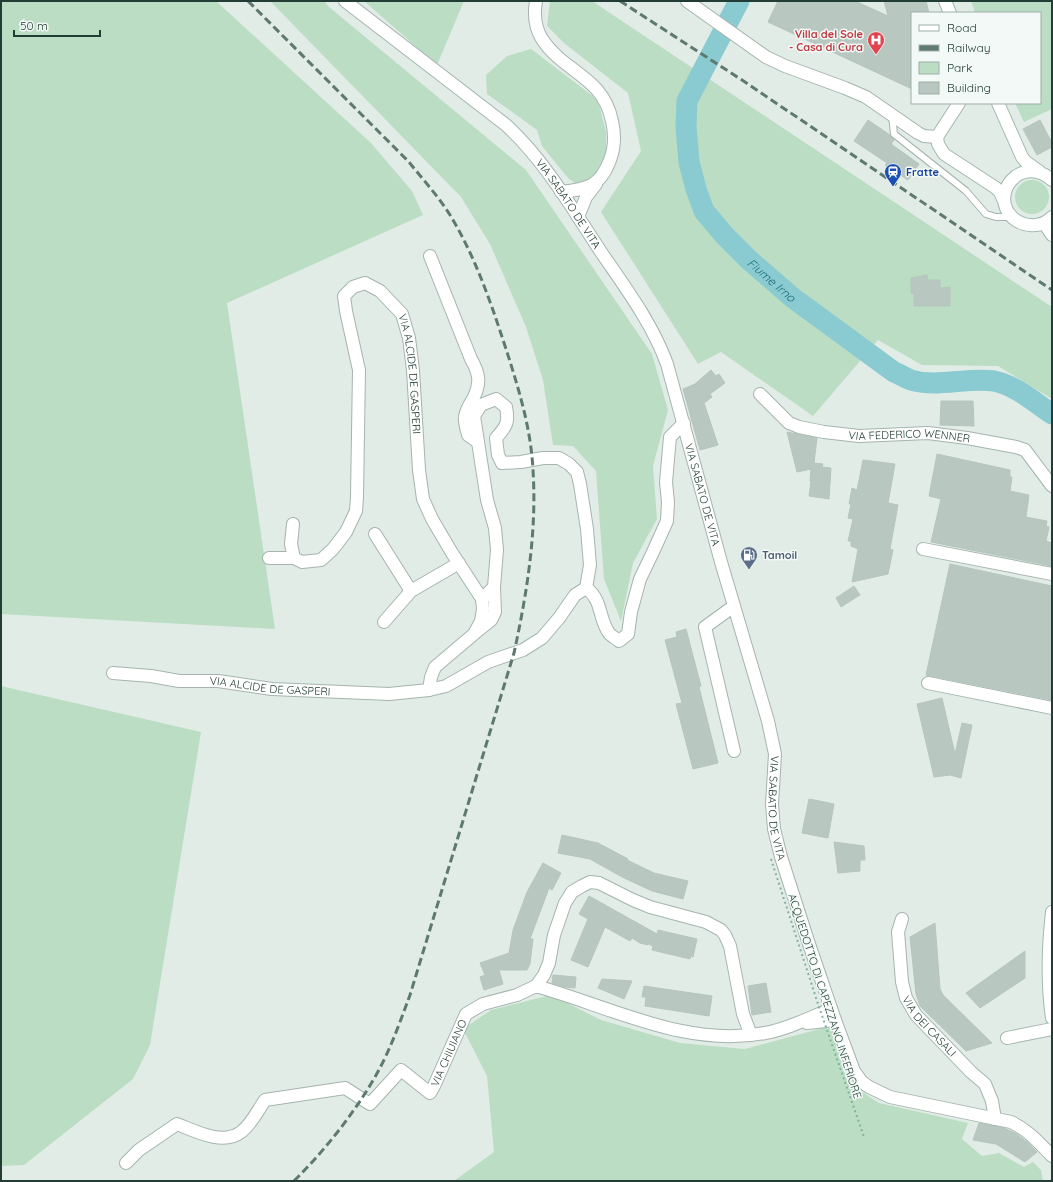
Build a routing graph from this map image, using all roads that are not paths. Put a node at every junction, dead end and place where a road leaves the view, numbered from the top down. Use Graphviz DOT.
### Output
graph roads {
  1 [pos="345,1"];
  2 [pos="536,1"];
  3 [pos="687,1"];
  4 [pos="945,1"];
  5 [pos="950,12"];
  6 [pos="958,104"];
  7 [pos="991,104"];
  8 [pos="998,104"];
  9 [pos="892,115"];
  10 [pos="937,137"];
  11 [pos="1014,142"];
  12 [pos="1048,176"];
  13 [pos="596,183"];
  14 [pos="561,192"];
  15 [pos="1004,201"];
  16 [pos="578,217"];
  17 [pos="1011,217"];
  18 [pos="1048,220"];
  19 [pos="1052,235"];
  20 [pos="430,256"];
  21 [pos="760,394"];
  22 [pos="684,423"];
  23 [pos="478,442"];
  24 [pos="1052,486"];
  25 [pos="294,524"];
  26 [pos="375,534"];
  27 [pos="923,549"];
  28 [pos="269,558"];
  29 [pos="294,558"];
  30 [pos="459,563"];
  31 [pos="1052,574"];
  32 [pos="494,587"];
  33 [pos="586,588"];
  34 [pos="412,590"];
  35 [pos="482,599"];
  36 [pos="734,606"];
  37 [pos="384,622"];
  38 [pos="474,634"];
  39 [pos="113,673"];
  40 [pos="928,683"];
  41 [pos="429,690"];
  42 [pos="1052,708"];
  43 [pos="734,751"];
  44 [pos="1052,912"];
  45 [pos="902,919"];
  46 [pos="536,986"];
  47 [pos="833,1014"];
  48 [pos="1052,1018"];
  49 [pos="1052,1029"];
  50 [pos="751,1035"];
  51 [pos="1007,1038"];
  52 [pos="995,1119"];
  53 [pos="1052,1156"];
  54 [pos="126,1163"];
  1 -- 14 [label="street, VIA SABATO DE VITA"];
  2 -- 13 [label="street"];
  3 -- 9 [label="street"];
  4 -- 5 [label="street"];
  6 -- 10 [label="street"];
  7 -- 11 [label="street"];
  8 -- 11 [label="street"];
  9 -- 10 [label="street"];
  9 -- 17 [label="lane"];
  10 -- 15 [label="street"];
  11 -- 12 [label="street"];
  12 -- 15 [label="street"];
  13 -- 14 [label="street"];
  13 -- 16 [label="street"];
  14 -- 16 [label="street, VIA SABATO DE VITA"];
  15 -- 17 [label="street"];
  16 -- 22 [label="street, VIA SABATO DE VITA"];
  17 -- 18 [label="street"];
  18 -- 19 [label="street"];
  20 -- 23 [label="street"];
  21 -- 24 [label="street, VIA FEDERICO WENNER"];
  22 -- 33 [label="street"];
  22 -- 36 [label="street, VIA SABATO DE VITA"];
  23 -- 32 [label="street"];
  23 -- 33 [label="street"];
  25 -- 29 [label="street"];
  26 -- 34 [label="street"];
  27 -- 31 [label="street"];
  28 -- 29 [label="street"];
  29 -- 30 [label="street, VIA ALCIDE DE GASPERI"];
  30 -- 34 [label="street"];
  30 -- 35 [label="street, VIA ALCIDE DE GASPERI"];
  32 -- 35 [label="street"];
  32 -- 38 [label="street"];
  33 -- 41 [label="street, VIA ALCIDE DE GASPERI"];
  34 -- 37 [label="street"];
  35 -- 38 [label="street"];
  36 -- 43 [label="street"];
  36 -- 47 [label="street, VIA SABATO DE VITA"];
  38 -- 41 [label="street"];
  39 -- 41 [label="street, VIA ALCIDE DE GASPERI"];
  40 -- 42 [label="street"];
  44 -- 48 [label="street"];
  45 -- 52 [label="street, VIA DEI CASALI"];
  46 -- 50 [label="street"];
  46 -- 50 [label="street"];
  46 -- 54 [label="street, VIA CHIUIANO"];
  47 -- 50 [label="street"];
  47 -- 52 [label="street, VIA SABATO DE VITA"];
  49 -- 51 [label="street"];
  52 -- 53 [label="street"];
}
